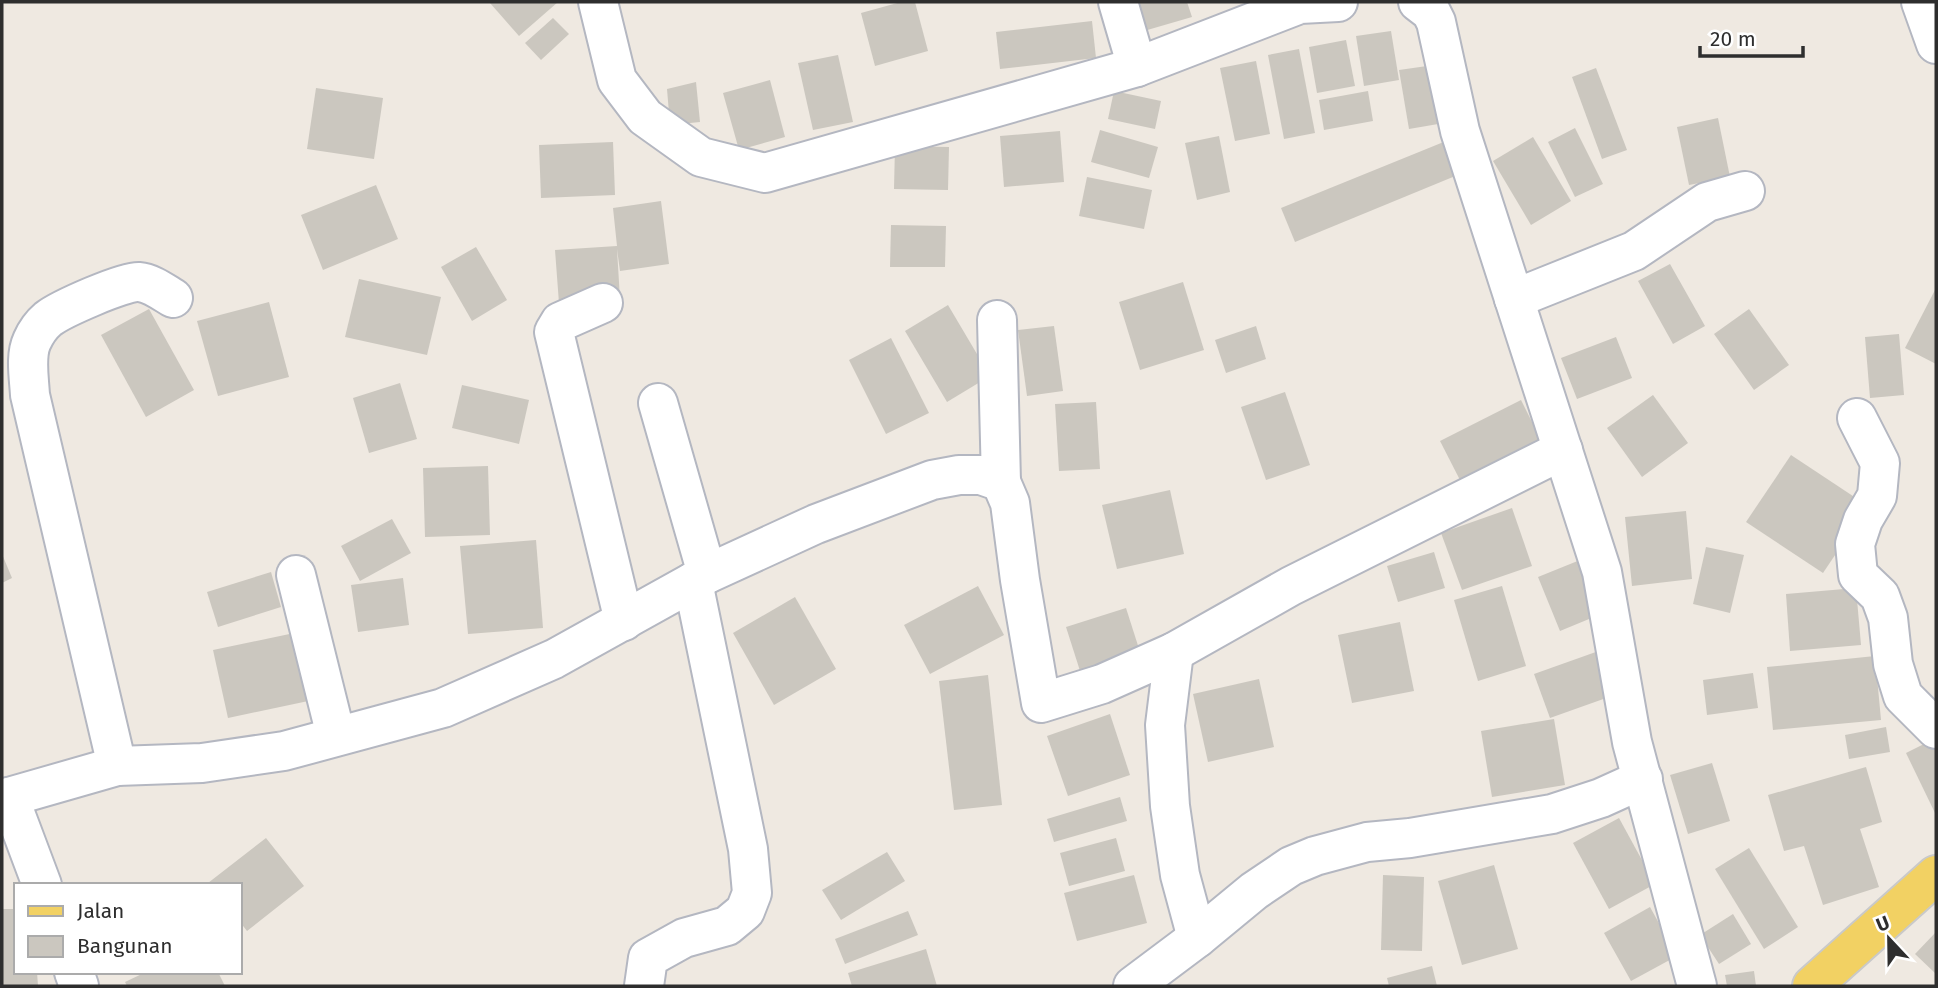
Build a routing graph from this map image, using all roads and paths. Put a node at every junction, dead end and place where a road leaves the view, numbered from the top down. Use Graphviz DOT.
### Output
graph roads {
  1 [pos="598,2"];
  2 [pos="1118,2"];
  3 [pos="1338,2"];
  4 [pos="1418,2"];
  5 [pos="1921,2"];
  6 [pos="1936,44"];
  7 [pos="1137,67"];
  8 [pos="1745,191"];
  9 [pos="173,298"];
  10 [pos="1514,299"];
  11 [pos="603,303"];
  12 [pos="997,320"];
  13 [pos="658,403"];
  14 [pos="1857,418"];
  15 [pos="1563,450"];
  16 [pos="1001,482"];
  17 [pos="296,575"];
  18 [pos="700,578"];
  19 [pos="624,621"];
  20 [pos="1174,652"];
  21 [pos="1936,729"];
  22 [pos="336,736"];
  23 [pos="117,766"];
  24 [pos="1643,779"];
  25 [pos="5,798"];
  26 [pos="1936,875"];
  27 [pos="41,883"];
  28 [pos="1197,938"];
  29 [pos="644,986"];
  30 [pos="1133,986"];
  31 [pos="1697,986"];
  32 [pos="1812,986"];
  1 -- 7 [label="street"];
  2 -- 7 [label="street"];
  3 -- 7 [label="street"];
  4 -- 10 [label="street"];
  5 -- 6 [label="street"];
  8 -- 10 [label="street"];
  9 -- 23 [label="street"];
  10 -- 15 [label="street"];
  11 -- 19 [label="street"];
  12 -- 16 [label="street"];
  13 -- 18 [label="street"];
  14 -- 21 [label="street"];
  15 -- 20 [label="street"];
  15 -- 24 [label="street"];
  16 -- 18 [label="street"];
  16 -- 20 [label="street"];
  17 -- 22 [label="street"];
  18 -- 19 [label="street"];
  18 -- 29 [label="street"];
  19 -- 22 [label="street"];
  20 -- 28 [label="street"];
  22 -- 23 [label="street"];
  23 -- 25 [label="street"];
  24 -- 28 [label="street"];
  24 -- 31 [label="street"];
  25 -- 27 [label="street"];
  26 -- 32 [label="main road"];
  28 -- 30 [label="street"];
}
